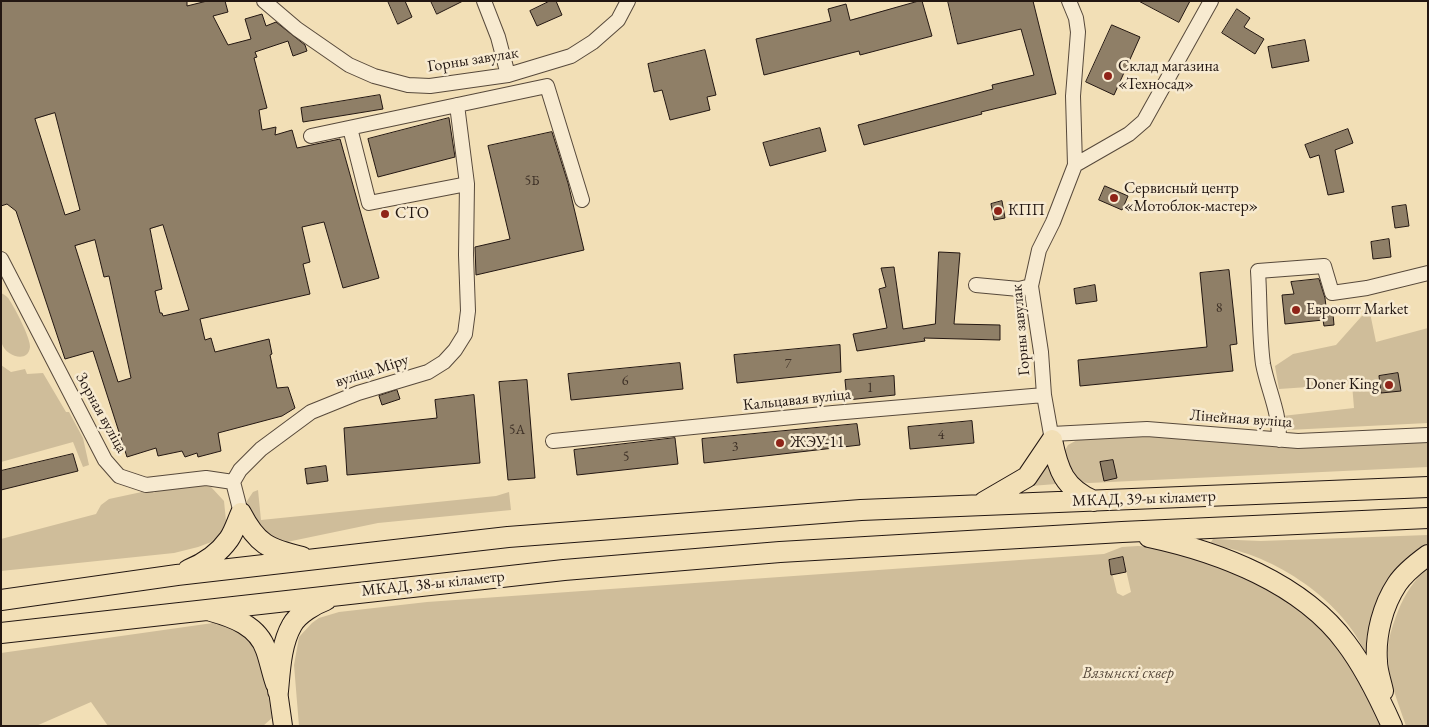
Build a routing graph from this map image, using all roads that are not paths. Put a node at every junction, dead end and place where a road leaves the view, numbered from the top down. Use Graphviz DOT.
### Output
graph roads {
  1 [pos="264,1"];
  2 [pos="484,1"];
  3 [pos="628,1"];
  4 [pos="1069,1"];
  5 [pos="1210,1"];
  6 [pos="508,75"];
  7 [pos="457,105"];
  8 [pos="350,128"];
  9 [pos="311,136"];
  10 [pos="1074,165"];
  11 [pos="467,184"];
  12 [pos="582,200"];
  13 [pos="1,259"];
  14 [pos="1428,273"];
  15 [pos="976,285"];
  16 [pos="1031,286"];
  17 [pos="1044,395"];
  18 [pos="1428,435"];
  19 [pos="1052,437"];
  20 [pos="1279,440"];
  21 [pos="553,441"];
  22 [pos="233,482"];
  23 [pos="1428,487"];
  24 [pos="1094,501"];
  25 [pos="980,504"];
  26 [pos="241,513"];
  27 [pos="1428,518"];
  28 [pos="1122,532"];
  29 [pos="866,547"];
  30 [pos="1428,554"];
  31 [pos="313,559"];
  32 [pos="177,575"];
  33 [pos="339,595"];
  34 [pos="1,600"];
  35 [pos="205,609"];
  36 [pos="1,633"];
  37 [pos="278,690"];
  38 [pos="283,726"];
  39 [pos="1393,726"];
  1 -- 6 [label="street, Горны завулак"];
  2 -- 6 [label="street"];
  3 -- 6 [label="street, Горны завулак"];
  4 -- 10 [label="street, Горны завулак"];
  5 -- 10 [label="street"];
  7 -- 8 [label="street"];
  7 -- 11 [label="street, вуліца Міру"];
  7 -- 12 [label="street"];
  8 -- 9 [label="street"];
  8 -- 11 [label="street"];
  10 -- 16 [label="street, Горны завулак"];
  11 -- 22 [label="street, вуліца Міру"];
  13 -- 22 [label="street, Зорная вуліца"];
  14 -- 20 [label="street"];
  15 -- 16 [label="street"];
  16 -- 17 [label="street, Горны завулак"];
  17 -- 19 [label="street, Горны завулак"];
  17 -- 21 [label="street, Кальцавая вуліца"];
  18 -- 20 [label="street, Лінейная вуліца"];
  19 -- 20 [label="street, Лінейная вуліца"];
  19 -- 24 [label="highway"];
  19 -- 25 [label="highway"];
  22 -- 26 [label="street"];
  23 -- 24 [label="highway, МКАД, 39-ы кіламетр"];
  24 -- 25 [label="highway, МКАД, 39-ы кіламетр"];
  25 -- 31 [label="highway, МКАД, 39-ы кіламетр"];
  26 -- 31 [label="highway"];
  26 -- 32 [label="highway"];
  27 -- 28 [label="highway, МКАД, 39-ы кіламетр"];
  28 -- 29 [label="highway, МКАД, 39-ы кіламетр"];
  28 -- 39 [label="highway"];
  29 -- 33 [label="highway, МКАД, 38-ы кіламетр"];
  30 -- 39 [label="highway"];
  31 -- 32 [label="highway"];
  32 -- 34 [label="highway"];
  33 -- 35 [label="highway, МКАД, 38-ы кіламетр"];
  33 -- 37 [label="highway"];
  35 -- 36 [label="highway, МКАД, 38-ы кіламетр"];
  35 -- 37 [label="highway"];
  37 -- 38 [label="main road"];
}
